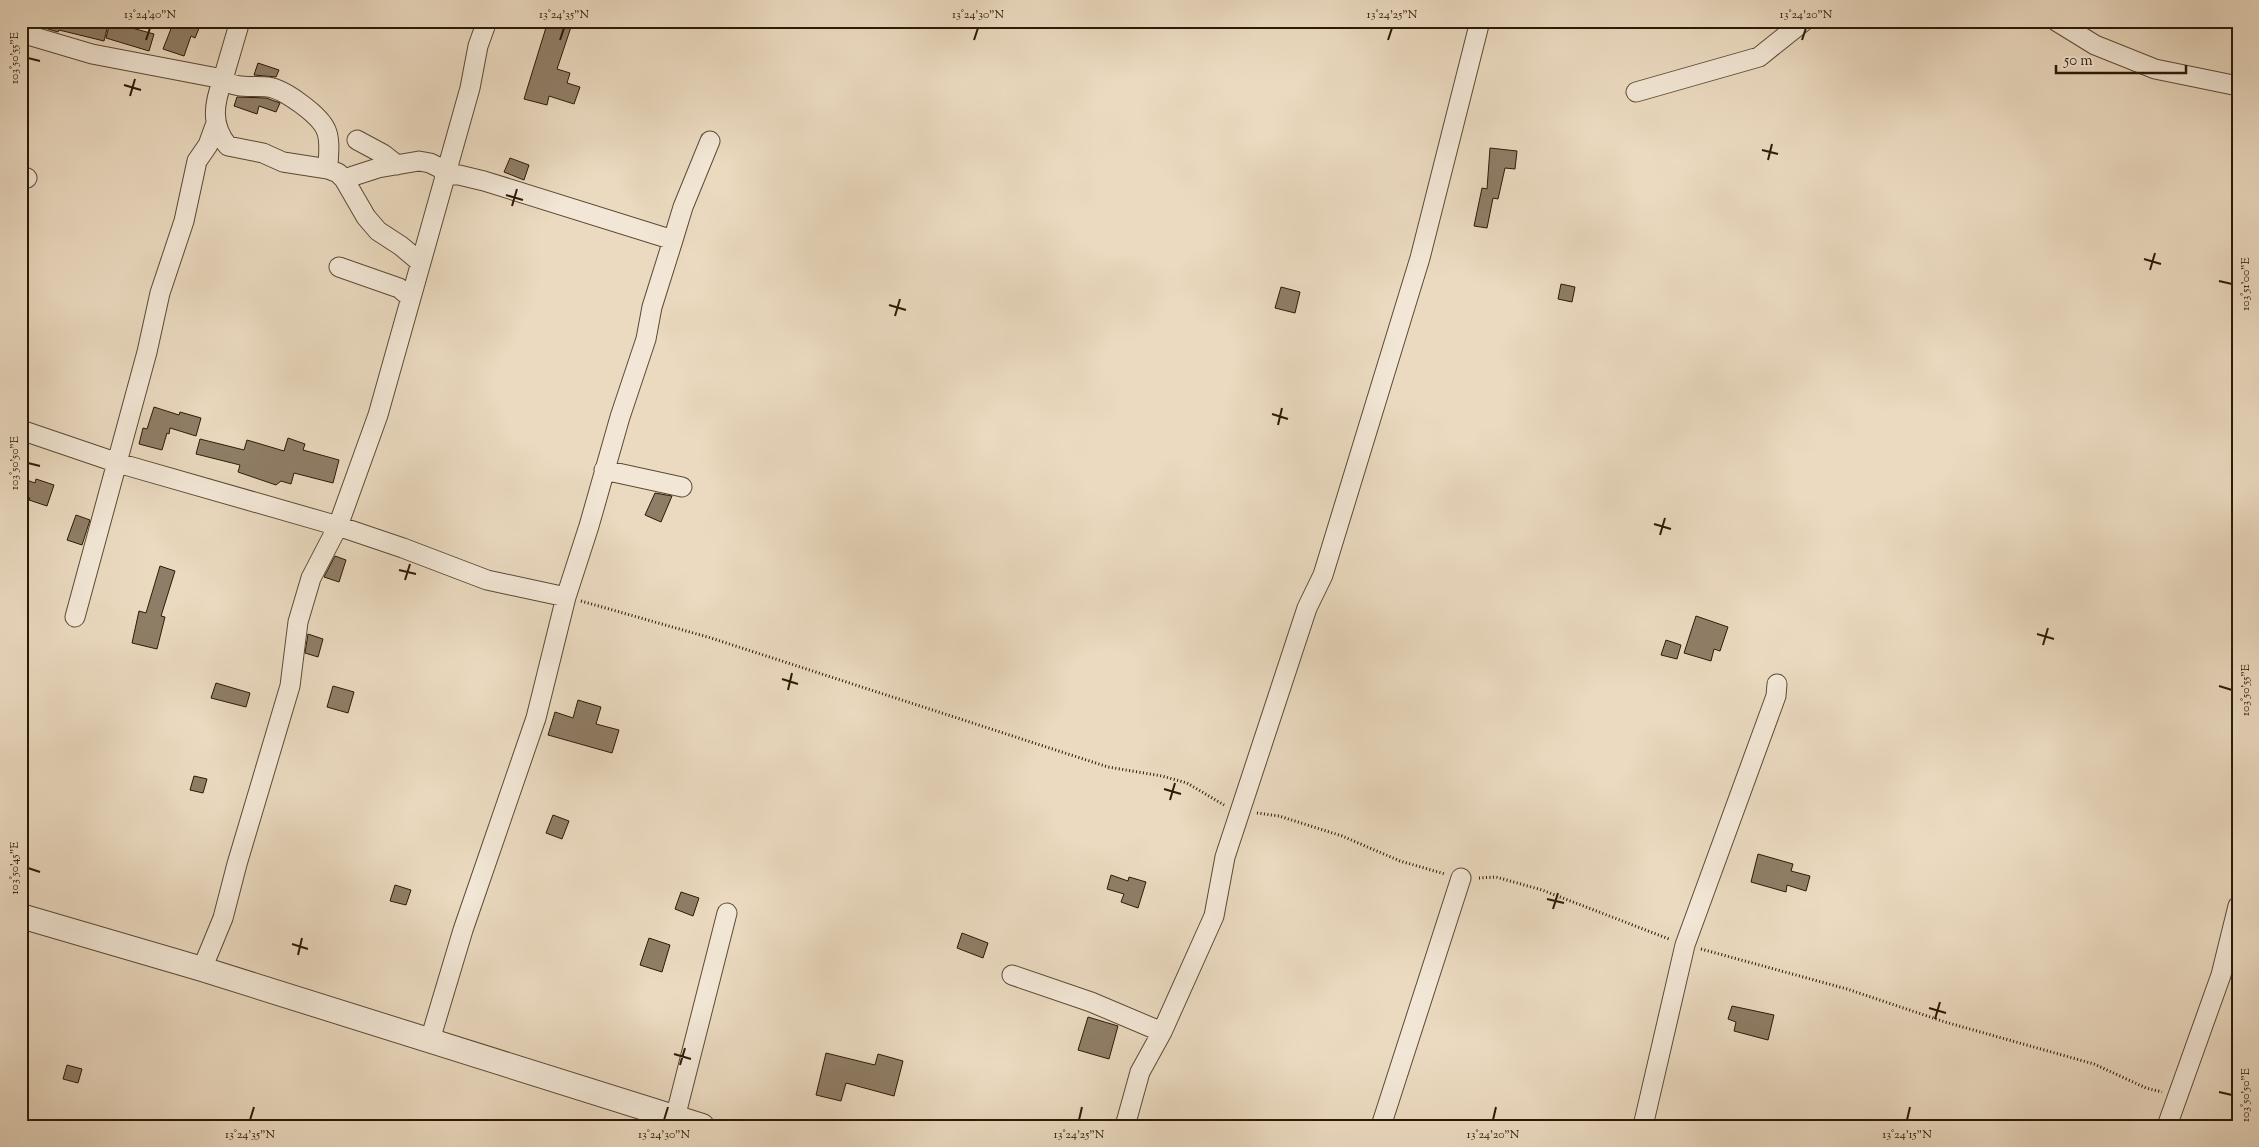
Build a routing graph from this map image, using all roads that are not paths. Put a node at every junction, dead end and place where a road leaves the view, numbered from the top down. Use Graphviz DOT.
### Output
graph roads {
  1 [pos="240,21"];
  2 [pos="487,21"];
  3 [pos="1480,21"];
  4 [pos="1804,21"];
  5 [pos="2056,21"];
  6 [pos="21,33"];
  7 [pos="223,79"];
  8 [pos="2238,86"];
  9 [pos="1636,92"];
  10 [pos="216,122"];
  11 [pos="356,140"];
  12 [pos="710,141"];
  13 [pos="396,165"];
  14 [pos="328,169"];
  15 [pos="445,173"];
  16 [pos="344,179"];
  17 [pos="673,240"];
  18 [pos="420,262"];
  19 [pos="339,267"];
  20 [pos="410,298"];
  21 [pos="21,430"];
  22 [pos="118,463"];
  23 [pos="604,470"];
  24 [pos="682,486"];
  25 [pos="338,526"];
  26 [pos="566,597"];
  27 [pos="75,616"];
  28 [pos="1777,684"];
  29 [pos="1461,878"];
  30 [pos="2238,906"];
  31 [pos="727,913"];
  32 [pos="21,916"];
  33 [pos="202,969"];
  34 [pos="1012,975"];
  35 [pos="1162,1032"];
  36 [pos="430,1040"];
  37 [pos="675,1118"];
  38 [pos="702,1126"];
  39 [pos="1124,1126"];
  40 [pos="1381,1126"];
  41 [pos="1643,1126"];
  42 [pos="2167,1126"];
  1 -- 7 [label="street"];
  2 -- 15 [label="street"];
  3 -- 35 [label="street"];
  4 -- 9 [label="street"];
  5 -- 8 [label="street"];
  6 -- 7 [label="street"];
  7 -- 10 [label="street"];
  7 -- 14 [label="street"];
  10 -- 14 [label="street"];
  10 -- 22 [label="street"];
  11 -- 13 [label="street"];
  12 -- 17 [label="street"];
  13 -- 15 [label="street"];
  13 -- 16 [label="street"];
  14 -- 16 [label="street"];
  15 -- 17 [label="street"];
  15 -- 18 [label="street"];
  16 -- 18 [label="street"];
  17 -- 23 [label="street"];
  18 -- 20 [label="street"];
  19 -- 20 [label="street"];
  20 -- 25 [label="street"];
  21 -- 22 [label="street"];
  22 -- 25 [label="street"];
  22 -- 27 [label="street"];
  23 -- 24 [label="street"];
  23 -- 26 [label="street"];
  25 -- 26 [label="street"];
  25 -- 33 [label="street"];
  26 -- 36 [label="street"];
  28 -- 41 [label="street"];
  29 -- 40 [label="street"];
  30 -- 42 [label="street"];
  31 -- 37 [label="street"];
  32 -- 33 [label="street"];
  33 -- 36 [label="street"];
  34 -- 35 [label="street"];
  35 -- 39 [label="street"];
  36 -- 37 [label="street"];
  37 -- 38 [label="street"];
}
